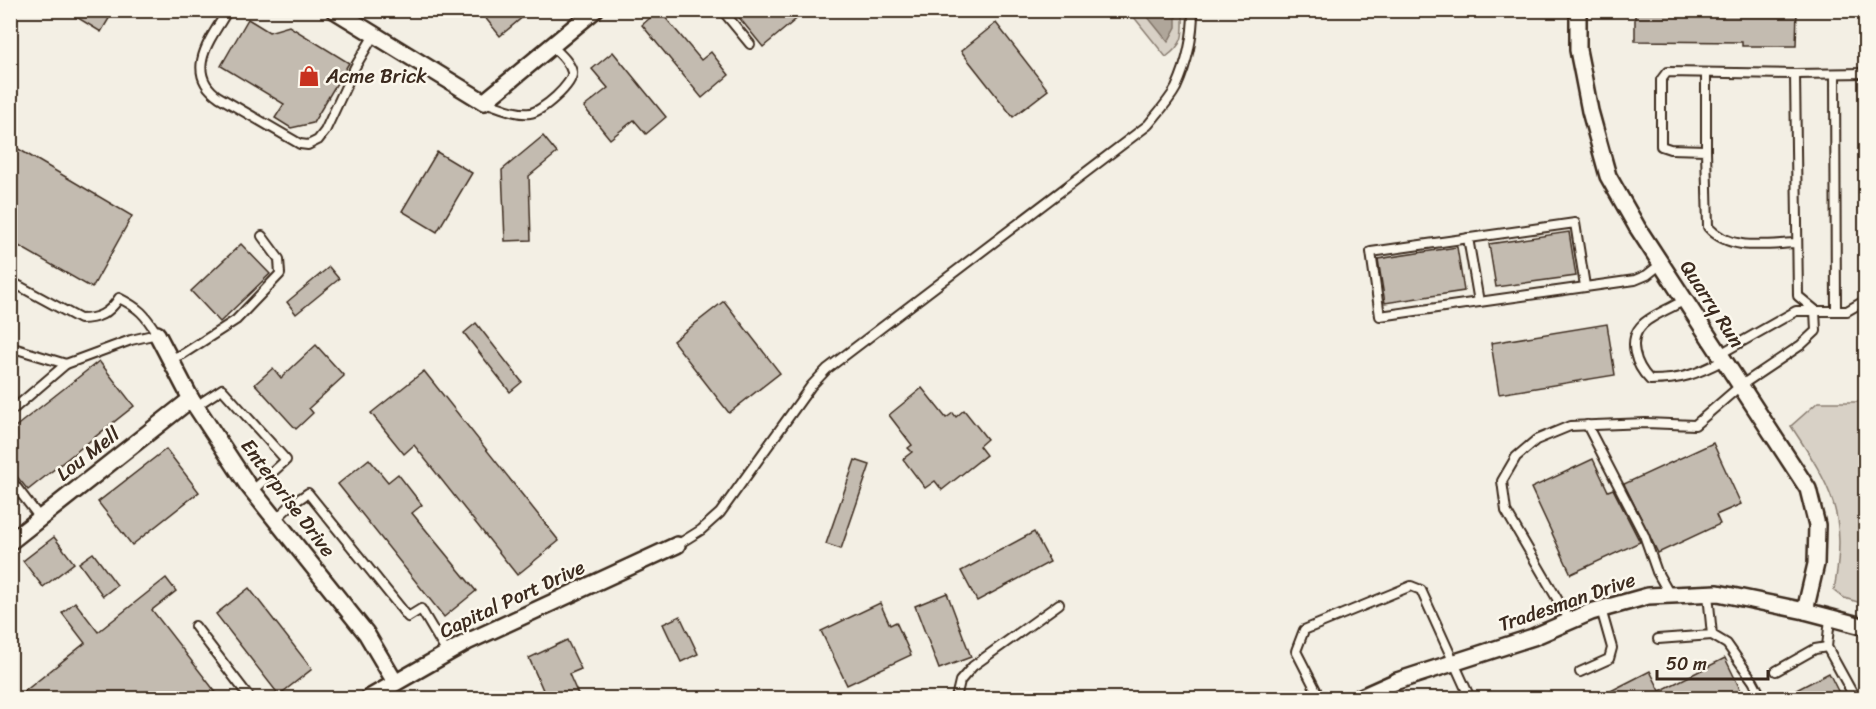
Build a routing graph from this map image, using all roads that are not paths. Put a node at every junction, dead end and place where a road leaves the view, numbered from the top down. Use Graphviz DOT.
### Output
graph roads {
  1 [pos="228,10"];
  2 [pos="334,10"];
  3 [pos="595,10"];
  4 [pos="722,10"];
  5 [pos="1193,10"];
  6 [pos="1578,10"];
  7 [pos="374,35"];
  8 [pos="750,44"];
  9 [pos="552,46"];
  10 [pos="1706,73"];
  11 [pos="1795,74"];
  12 [pos="1835,74"];
  13 [pos="1866,74"];
  14 [pos="484,102"];
  15 [pos="1706,150"];
  16 [pos="262,236"];
  17 [pos="1468,238"];
  18 [pos="1797,243"];
  19 [pos="1661,264"];
  20 [pos="10,281"];
  21 [pos="1585,286"];
  22 [pos="1684,300"];
  23 [pos="1866,300"];
  24 [pos="1479,302"];
  25 [pos="1815,310"];
  26 [pos="1836,310"];
  27 [pos="157,334"];
  28 [pos="11,348"];
  29 [pos="1722,357"];
  30 [pos="170,359"];
  31 [pos="66,364"];
  32 [pos="1740,386"];
  33 [pos="194,402"];
  34 [pos="10,412"];
  35 [pos="1587,425"];
  36 [pos="10,479"];
  37 [pos="252,491"];
  38 [pos="40,518"];
  39 [pos="276,520"];
  40 [pos="10,542"];
  41 [pos="676,545"];
  42 [pos="1708,594"];
  43 [pos="1670,595"];
  44 [pos="1059,604"];
  45 [pos="1601,609"];
  46 [pos="1805,611"];
  47 [pos="1830,618"];
  48 [pos="1570,621"];
  49 [pos="195,626"];
  50 [pos="1866,627"];
  51 [pos="1712,635"];
  52 [pos="1658,639"];
  53 [pos="1827,647"];
  54 [pos="447,653"];
  55 [pos="1453,663"];
  56 [pos="1776,670"];
  57 [pos="1580,672"];
  58 [pos="395,682"];
  59 [pos="250,699"];
  60 [pos="369,699"];
  61 [pos="956,699"];
  62 [pos="1320,699"];
  63 [pos="1359,699"];
  64 [pos="1470,699"];
  65 [pos="1762,699"];
  66 [pos="1855,699"];
  1 -- 7 [label="lane"];
  2 -- 7 [label="street"];
  3 -- 9 [label="street"];
  4 -- 8 [label="lane"];
  5 -- 41 [label="lane"];
  6 -- 19 [label="street, Quarry Run"];
  7 -- 14 [label="street"];
  9 -- 14 [label="street"];
  9 -- 14 [label="lane"];
  10 -- 11 [label="lane"];
  10 -- 15 [label="lane"];
  10 -- 15 [label="lane"];
  11 -- 12 [label="lane"];
  11 -- 18 [label="lane"];
  12 -- 13 [label="lane"];
  12 -- 26 [label="lane"];
  15 -- 18 [label="lane"];
  16 -- 30 [label="lane"];
  17 -- 21 [label="lane"];
  17 -- 24 [label="lane"];
  17 -- 24 [label="lane"];
  18 -- 25 [label="lane"];
  19 -- 21 [label="lane"];
  19 -- 22 [label="street, Quarry Run"];
  20 -- 27 [label="lane"];
  21 -- 24 [label="lane"];
  22 -- 29 [label="street, Quarry Run"];
  22 -- 29 [label="lane"];
  23 -- 26 [label="lane"];
  25 -- 26 [label="lane"];
  25 -- 29 [label="lane"];
  25 -- 32 [label="lane"];
  27 -- 30 [label="street, Enterprise Drive"];
  27 -- 31 [label="lane"];
  28 -- 31 [label="lane"];
  29 -- 32 [label="street, Quarry Run"];
  30 -- 33 [label="street, Enterprise Drive"];
  31 -- 34 [label="lane"];
  32 -- 35 [label="lane"];
  32 -- 46 [label="street, Quarry Run"];
  33 -- 37 [label="street, Enterprise Drive"];
  33 -- 37 [label="lane"];
  33 -- 38 [label="street, Lou Mell"];
  35 -- 43 [label="lane"];
  35 -- 48 [label="lane"];
  36 -- 38 [label="lane"];
  37 -- 39 [label="street, Enterprise Drive"];
  38 -- 40 [label="street, Lou Mell"];
  39 -- 54 [label="lane"];
  39 -- 58 [label="street, Enterprise Drive"];
  41 -- 54 [label="street, Capital Port Drive"];
  42 -- 43 [label="street, Tradesman Drive"];
  42 -- 46 [label="street, Tradesman Drive"];
  42 -- 51 [label="lane"];
  43 -- 45 [label="street, Tradesman Drive"];
  44 -- 61 [label="lane"];
  45 -- 48 [label="street, Tradesman Drive"];
  45 -- 57 [label="lane"];
  46 -- 47 [label="street, Tradesman Drive"];
  47 -- 50 [label="street, Tradesman Drive"];
  47 -- 53 [label="lane"];
  48 -- 55 [label="street, Tradesman Drive"];
  49 -- 59 [label="lane"];
  51 -- 52 [label="lane"];
  51 -- 65 [label="lane"];
  53 -- 56 [label="lane"];
  53 -- 66 [label="lane"];
  54 -- 58 [label="street, Capital Port Drive"];
  55 -- 62 [label="lane"];
  55 -- 63 [label="street, Tradesman Drive"];
  55 -- 64 [label="lane"];
  58 -- 60 [label="street, Capital Port Drive"];
}
